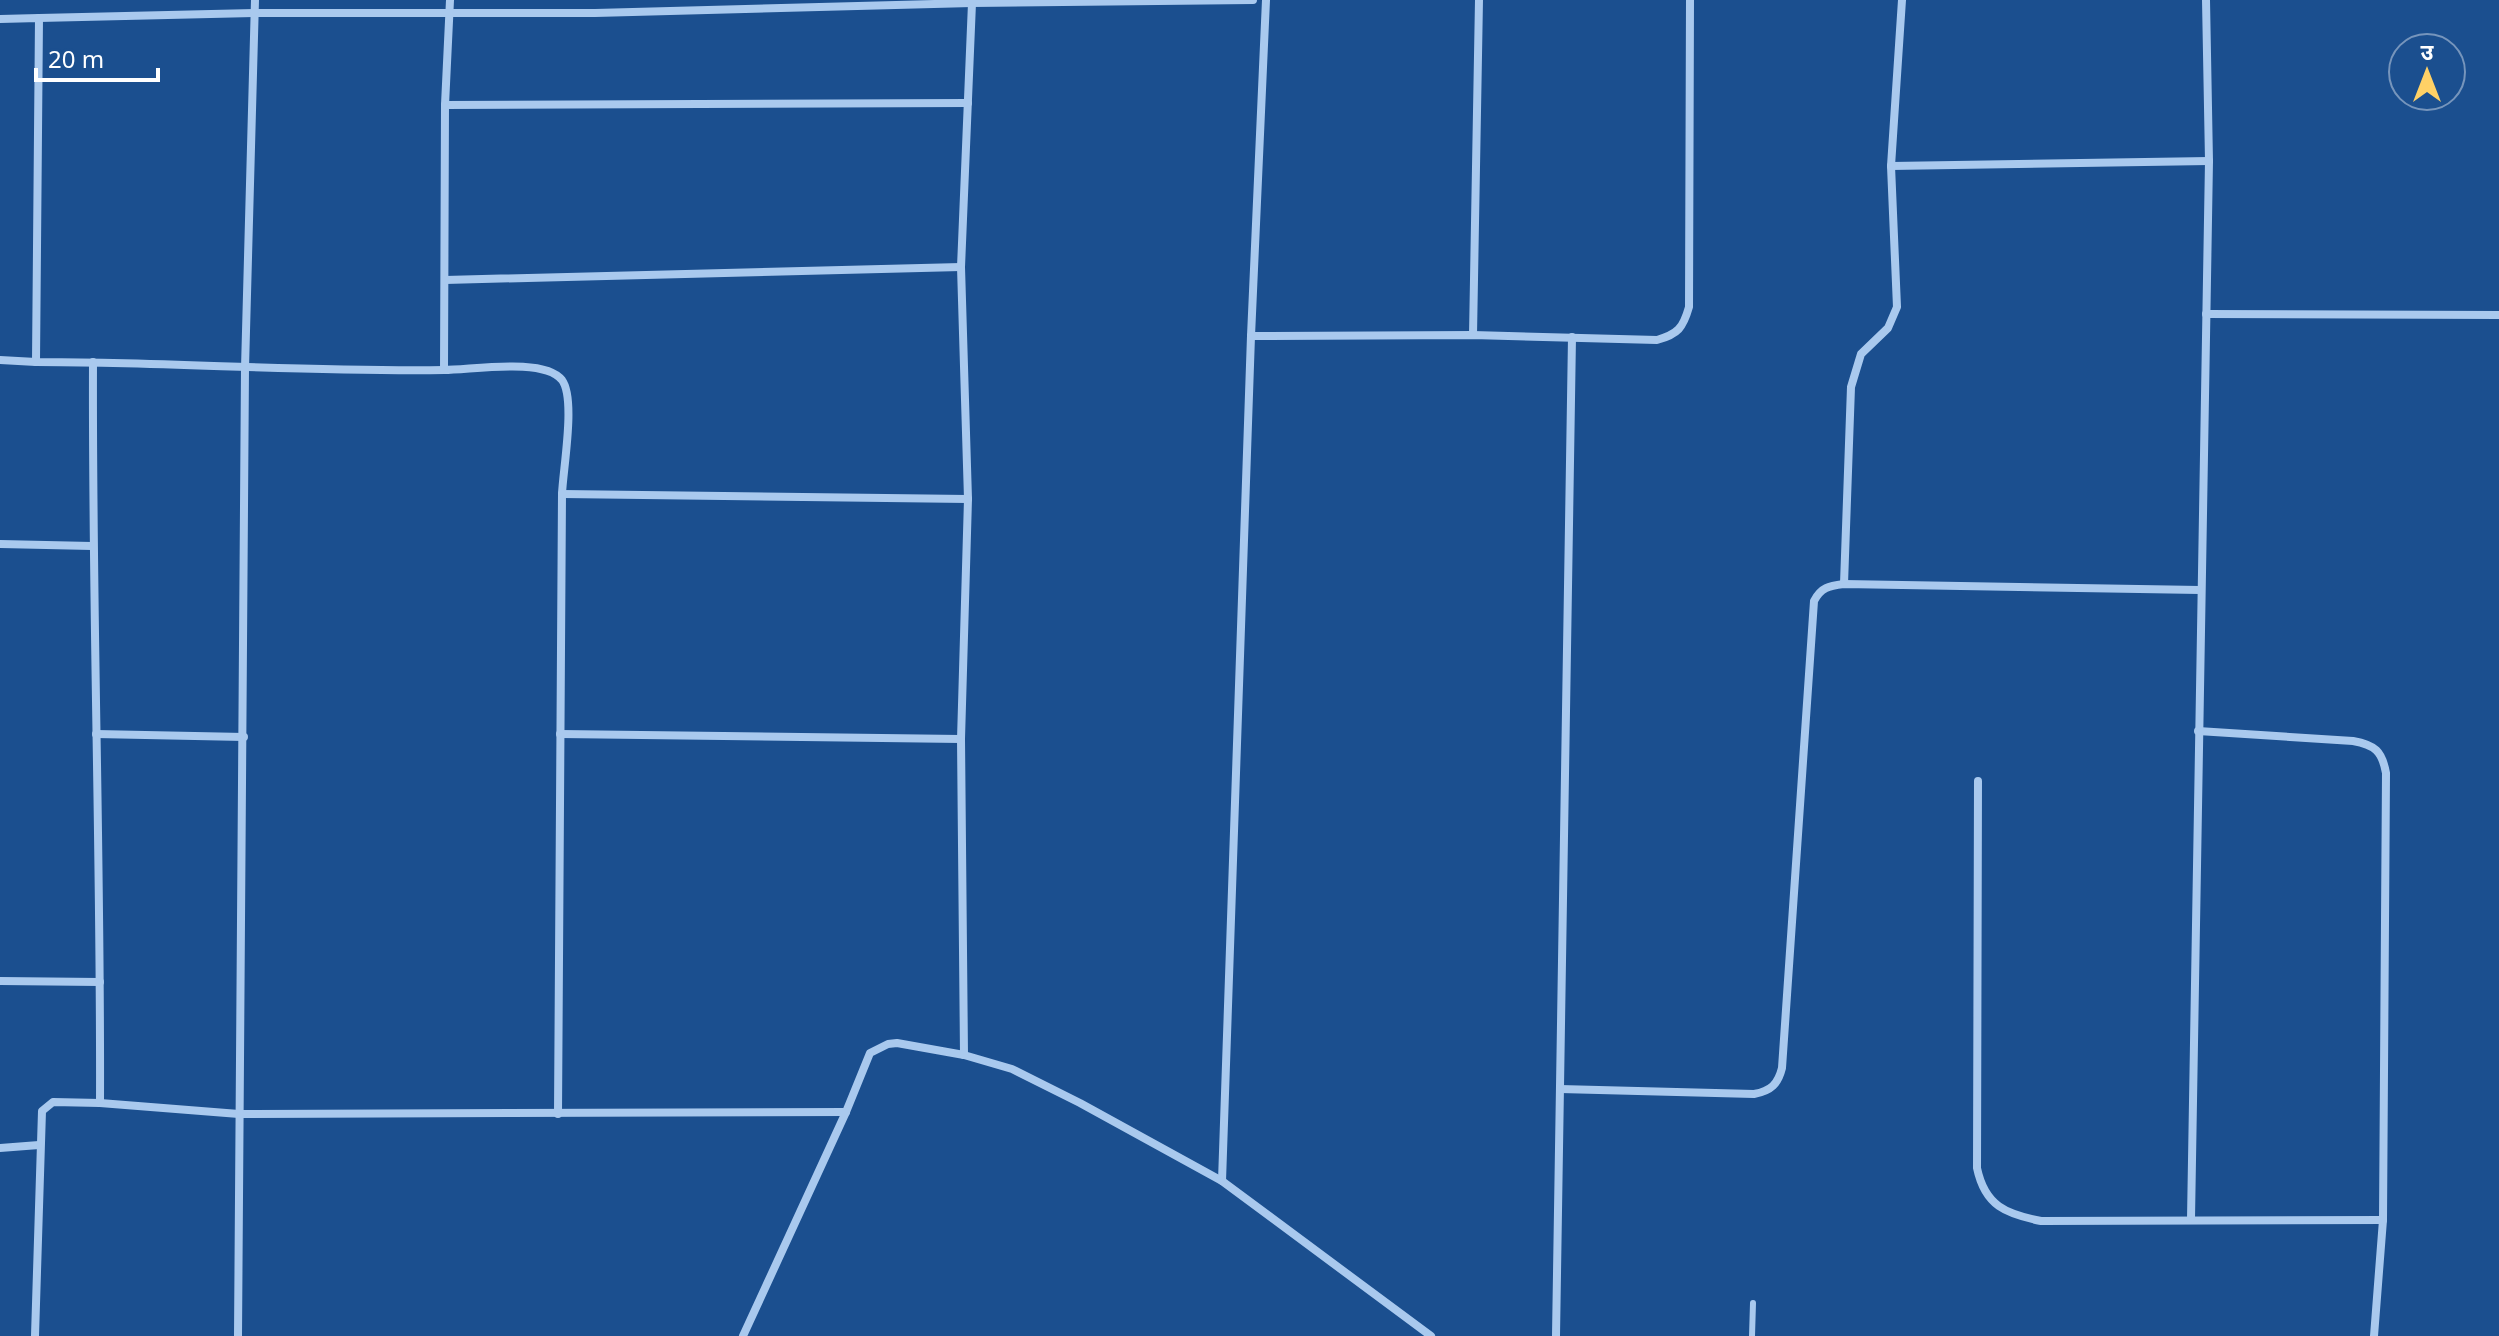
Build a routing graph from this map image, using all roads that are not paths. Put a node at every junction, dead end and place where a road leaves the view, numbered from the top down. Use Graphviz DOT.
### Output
graph roads {
  1 [pos="255,0"];
  2 [pos="450,0"];
  3 [pos="596,0"];
  4 [pos="1253,0"];
  5 [pos="1266,0"];
  6 [pos="1479,0"];
  7 [pos="1690,0"];
  8 [pos="1902,0"];
  9 [pos="2206,0"];
  10 [pos="972,3"];
  11 [pos="254,13"];
  12 [pos="448,13"];
  13 [pos="595,13"];
  14 [pos="39,18"];
  15 [pos="0,19"];
  16 [pos="968,103"];
  17 [pos="445,105"];
  18 [pos="2209,161"];
  19 [pos="1891,166"];
  20 [pos="961,267"];
  21 [pos="445,280"];
  22 [pos="2206,314"];
  23 [pos="2499,315"];
  24 [pos="1473,335"];
  25 [pos="1251,336"];
  26 [pos="1572,337"];
  27 [pos="0,360"];
  28 [pos="36,362"];
  29 [pos="93,362"];
  30 [pos="245,368"];
  31 [pos="444,370"];
  32 [pos="562,494"];
  33 [pos="968,499"];
  34 [pos="0,544"];
  35 [pos="92,546"];
  36 [pos="1844,584"];
  37 [pos="2200,590"];
  38 [pos="2198,731"];
  39 [pos="96,734"];
  40 [pos="560,734"];
  41 [pos="244,737"];
  42 [pos="961,739"];
  43 [pos="1978,781"];
  44 [pos="0,981"];
  45 [pos="100,982"];
  46 [pos="964,1055"];
  47 [pos="1560,1089"];
  48 [pos="100,1103"];
  49 [pos="846,1112"];
  50 [pos="239,1114"];
  51 [pos="558,1114"];
  52 [pos="39,1145"];
  53 [pos="0,1148"];
  54 [pos="1222,1181"];
  55 [pos="2191,1219"];
  56 [pos="2383,1220"];
  57 [pos="1753,1303"];
  58 [pos="35,1336"];
  59 [pos="238,1336"];
  60 [pos="743,1336"];
  61 [pos="1431,1336"];
  62 [pos="1556,1336"];
  63 [pos="1752,1336"];
  64 [pos="2374,1336"];
  1 -- 11 [label="street"];
  2 -- 12 [label="street"];
  3 -- 13 [label="street"];
  4 -- 10 [label="street"];
  5 -- 25 [label="street"];
  6 -- 24 [label="street"];
  7 -- 26 [label="street"];
  8 -- 19 [label="street"];
  9 -- 18 [label="street"];
  10 -- 13 [label="street"];
  10 -- 16 [label="street"];
  11 -- 12 [label="street"];
  11 -- 14 [label="street"];
  11 -- 30 [label="street"];
  12 -- 13 [label="street"];
  12 -- 17 [label="street"];
  14 -- 15 [label="street"];
  14 -- 28 [label="street"];
  16 -- 17 [label="street"];
  16 -- 20 [label="street"];
  17 -- 21 [label="street"];
  18 -- 19 [label="street"];
  18 -- 22 [label="street"];
  19 -- 36 [label="street"];
  20 -- 21 [label="street"];
  20 -- 33 [label="street"];
  21 -- 31 [label="street"];
  22 -- 23 [label="street"];
  22 -- 37 [label="street"];
  24 -- 25 [label="street"];
  24 -- 26 [label="street"];
  25 -- 54 [label="street"];
  26 -- 47 [label="street"];
  27 -- 28 [label="street"];
  28 -- 29 [label="street"];
  29 -- 30 [label="street"];
  29 -- 35 [label="street"];
  30 -- 31 [label="street"];
  30 -- 41 [label="street"];
  31 -- 32 [label="street"];
  32 -- 33 [label="street"];
  32 -- 40 [label="street"];
  33 -- 42 [label="street"];
  34 -- 35 [label="street"];
  35 -- 39 [label="street"];
  36 -- 37 [label="street"];
  36 -- 47 [label="street"];
  37 -- 38 [label="street"];
  38 -- 55 [label="street"];
  38 -- 56 [label="street"];
  39 -- 41 [label="street"];
  39 -- 45 [label="street"];
  40 -- 42 [label="street"];
  40 -- 51 [label="street"];
  41 -- 50 [label="street"];
  42 -- 46 [label="street"];
  43 -- 55 [label="street"];
  44 -- 45 [label="street"];
  45 -- 48 [label="street"];
  46 -- 49 [label="street"];
  46 -- 54 [label="street"];
  47 -- 62 [label="street"];
  48 -- 50 [label="street"];
  48 -- 52 [label="street"];
  49 -- 51 [label="street"];
  49 -- 60 [label="street"];
  50 -- 51 [label="street"];
  50 -- 59 [label="street"];
  52 -- 53 [label="street"];
  52 -- 58 [label="street"];
  54 -- 61 [label="street"];
  55 -- 56 [label="street"];
  56 -- 64 [label="street"];
  57 -- 63 [label="lane"];
}
